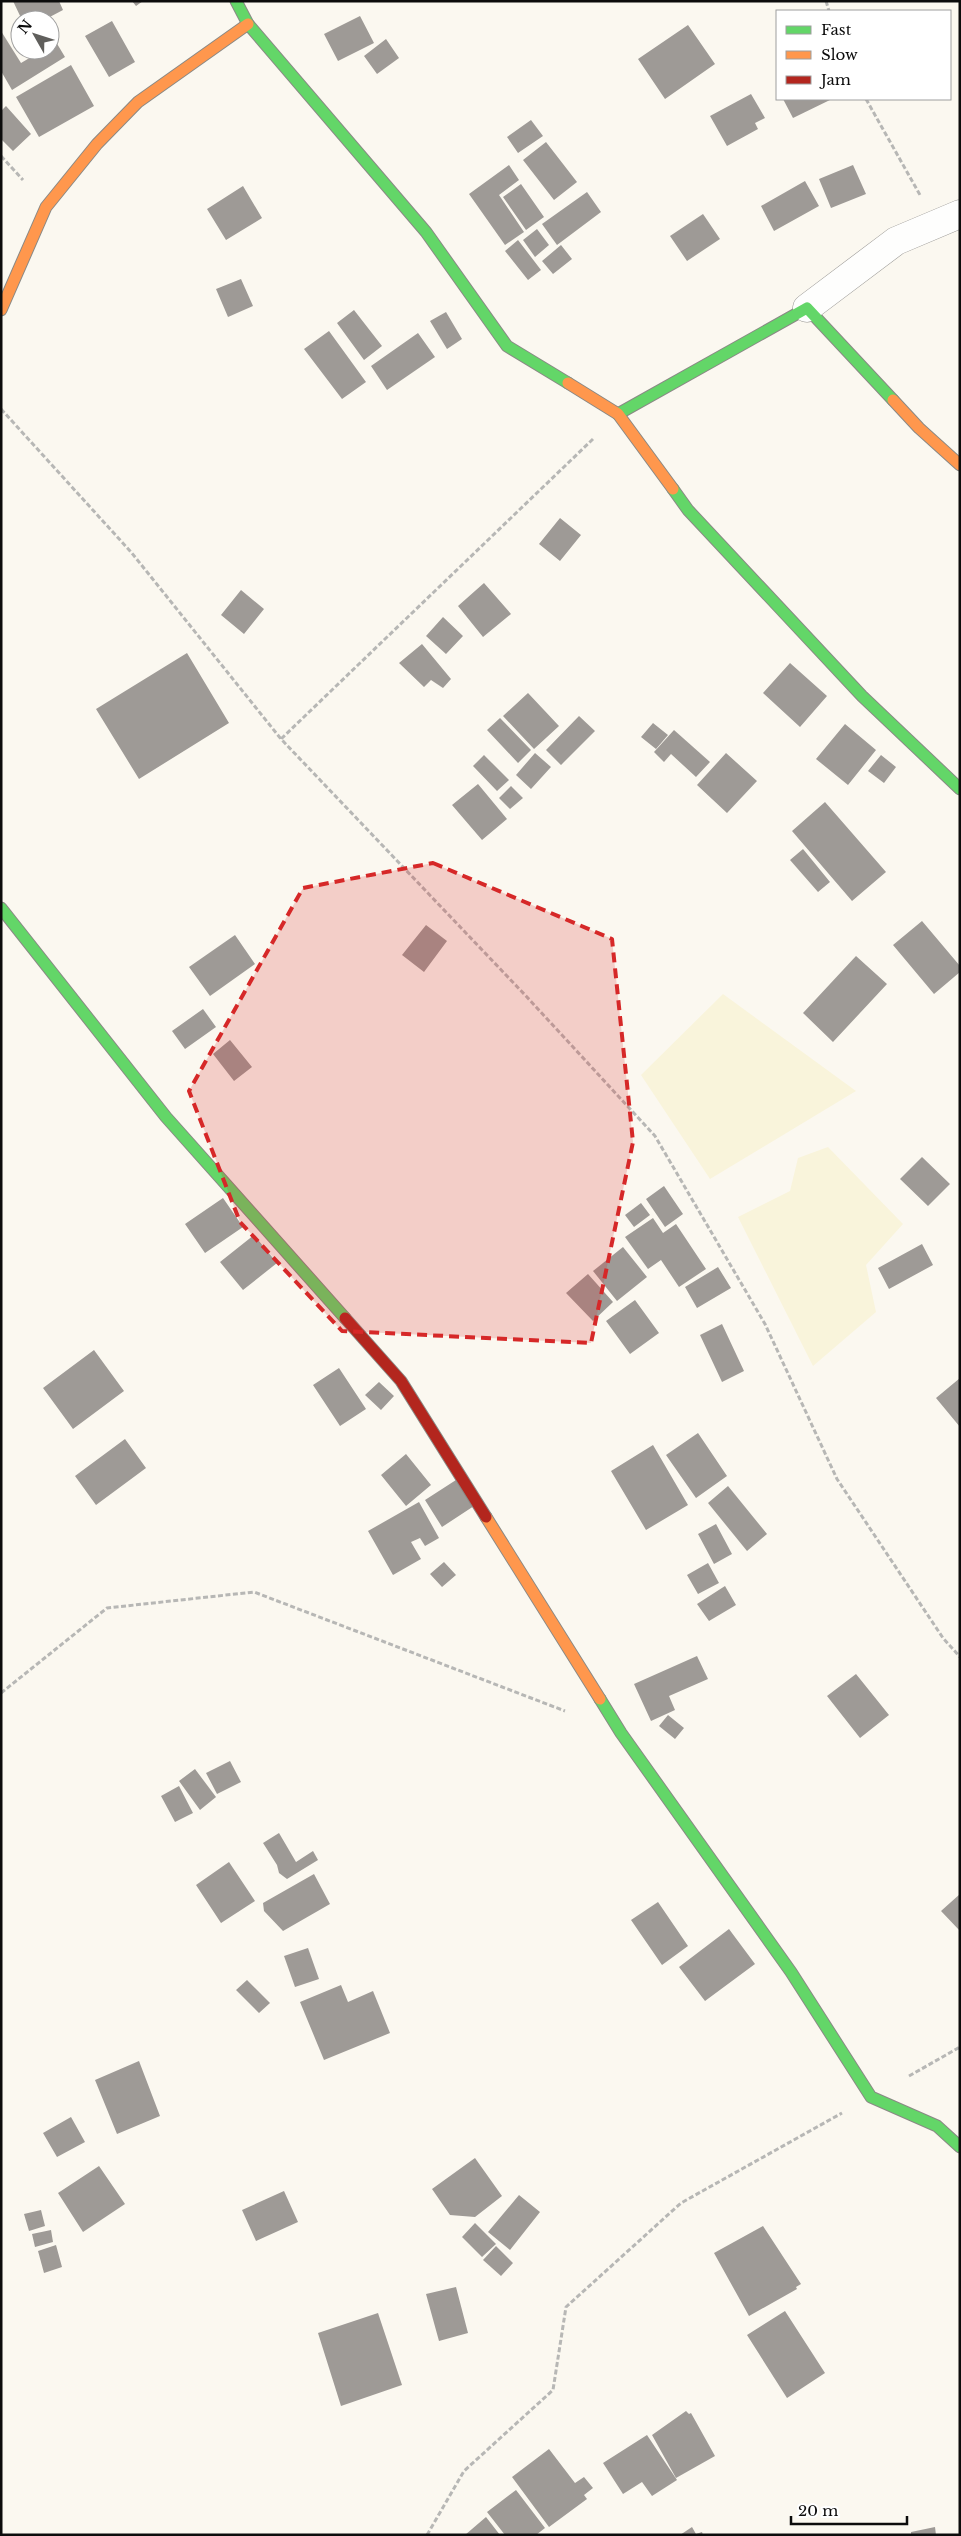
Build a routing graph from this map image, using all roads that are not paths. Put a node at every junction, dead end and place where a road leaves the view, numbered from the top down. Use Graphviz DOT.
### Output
graph roads {
  1 [pos="236,1"];
  2 [pos="248,24"];
  3 [pos="948,219"];
  4 [pos="807,308"];
  5 [pos="1,310"];
  6 [pos="618,414"];
  7 [pos="960,465"];
  8 [pos="960,789"];
  9 [pos="1,908"];
  10 [pos="960,2146"];
  1 -- 2 [label="street"];
  2 -- 5 [label="street"];
  2 -- 6 [label="street"];
  3 -- 4 [label="street"];
  4 -- 6 [label="street"];
  4 -- 7 [label="street"];
  6 -- 8 [label="street"];
  9 -- 10 [label="street"];
}
